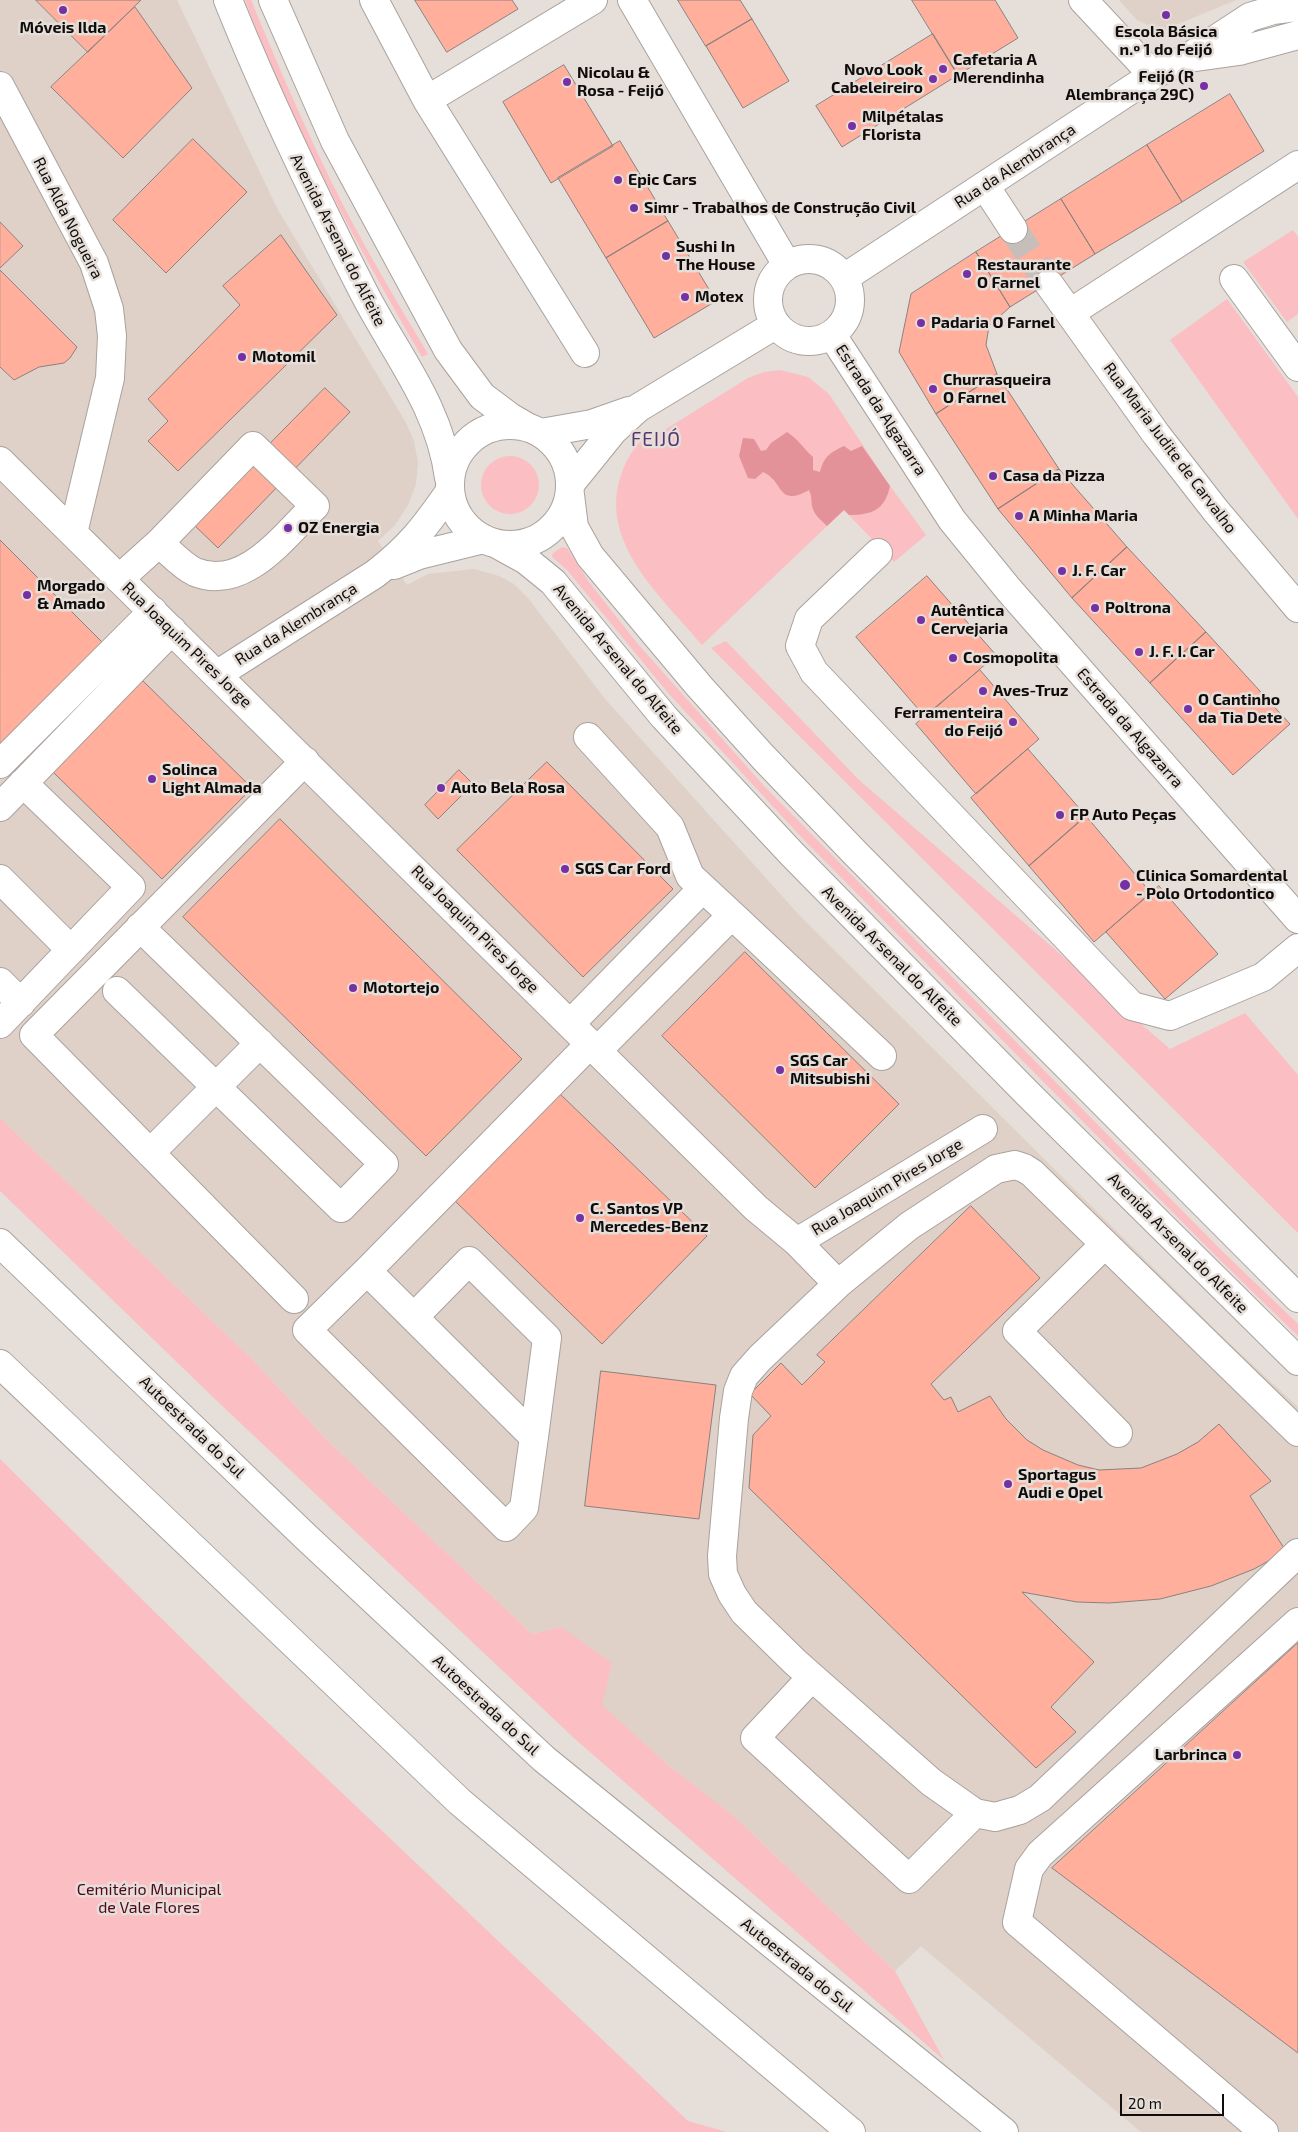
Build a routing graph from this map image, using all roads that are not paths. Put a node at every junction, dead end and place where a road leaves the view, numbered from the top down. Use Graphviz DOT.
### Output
graph roads {
  1 [pos="208,0"];
  2 [pos="228,0"];
  3 [pos="273,0"];
  4 [pos="374,0"];
  5 [pos="593,0"];
  6 [pos="632,0"];
  7 [pos="1083,0"];
  8 [pos="1298,7"];
  9 [pos="1298,35"];
  10 [pos="1189,58"];
  11 [pos="1153,76"];
  12 [pos="0,86"];
  13 [pos="427,100"];
  14 [pos="1298,165"];
  15 [pos="985,186"];
  16 [pos="1013,229"];
  17 [pos="787,265"];
  18 [pos="844,278"];
  19 [pos="1234,279"];
  20 [pos="1049,284"];
  21 [pos="366,296"];
  22 [pos="1070,312"];
  23 [pos="774,325"];
  24 [pos="832,335"];
  25 [pos="1290,338"];
  26 [pos="585,353"];
  27 [pos="1298,367"];
  28 [pos="638,408"];
  29 [pos="535,430"];
  30 [pos="0,461"];
  31 [pos="449,484"];
  32 [pos="570,489"];
  33 [pos="73,533"];
  34 [pos="490,542"];
  35 [pos="159,543"];
  36 [pos="878,552"];
  37 [pos="375,574"];
  38 [pos="119,579"];
  39 [pos="1298,608"];
  40 [pos="153,611"];
  41 [pos="172,630"];
  42 [pos="218,674"];
  43 [pos="588,737"];
  44 [pos="305,761"];
  45 [pos="1,762"];
  46 [pos="23,783"];
  47 [pos="0,807"];
  48 [pos="0,879"];
  49 [pos="703,888"];
  50 [pos="732,915"];
  51 [pos="1298,919"];
  52 [pos="140,927"];
  53 [pos="1298,948"];
  54 [pos="71,950"];
  55 [pos="0,982"];
  56 [pos="117,991"];
  57 [pos="21,1003"];
  58 [pos="0,1024"];
  59 [pos="570,1024"];
  60 [pos="260,1043"];
  61 [pos="594,1048"];
  62 [pos="882,1056"];
  63 [pos="216,1087"];
  64 [pos="983,1129"];
  65 [pos="150,1153"];
  66 [pos="798,1242"];
  67 [pos="0,1243"];
  68 [pos="1105,1244"];
  69 [pos="366,1271"];
  70 [pos="838,1284"];
  71 [pos="294,1298"];
  72 [pos="1298,1298"];
  73 [pos="414,1317"];
  74 [pos="1298,1361"];
  75 [pos="0,1364"];
  76 [pos="1298,1432"];
  77 [pos="1118,1433"];
  78 [pos="534,1436"];
  79 [pos="1298,1553"];
  80 [pos="1298,1622"];
  81 [pos="812,1677"];
  82 [pos="975,1813"];
  83 [pos="851,2132"];
  84 [pos="1004,2132"];
  85 [pos="1264,2132"];
  1 -- 21 [label="main road"];
  2 -- 21 [label="main road, Avenida Arsenal do Alfeite"];
  3 -- 29 [label="main road"];
  4 -- 13 [label="main road"];
  5 -- 13 [label="main road"];
  6 -- 17 [label="main road"];
  7 -- 11 [label="main road"];
  8 -- 10 [label="main road, Rua da Alembrança"];
  9 -- 10 [label="main road, Rua da Alembrança"];
  10 -- 11 [label="main road, Rua da Alembrança"];
  11 -- 15 [label="main road, Rua da Alembrança"];
  12 -- 33 [label="main road, Rua Alda Nogueira"];
  13 -- 26 [label="main road"];
  14 -- 22 [label="main road"];
  15 -- 16 [label="main road"];
  15 -- 18 [label="main road, Rua da Alembrança"];
  17 -- 18 [label="main road"];
  17 -- 23 [label="main road"];
  18 -- 24 [label="main road"];
  19 -- 25 [label="main road"];
  20 -- 22 [label="main road, Rua Maria Judite de Carvalho"];
  21 -- 31 [label="main road, Avenida Arsenal do Alfeite"];
  22 -- 39 [label="main road, Rua Maria Judite de Carvalho"];
  23 -- 24 [label="main road"];
  23 -- 28 [label="main road"];
  24 -- 51 [label="main road, Estrada da Algazarra"];
  25 -- 27 [label="main road"];
  28 -- 29 [label="main road"];
  28 -- 32 [label="main road"];
  29 -- 31 [label="main road"];
  29 -- 32 [label="main road"];
  30 -- 33 [label="main road, Rua Joaquim Pires Jorge"];
  31 -- 34 [label="main road"];
  31 -- 37 [label="main road, Rua da Alembrança"];
  32 -- 34 [label="main road"];
  32 -- 72 [label="main road"];
  33 -- 38 [label="main road, Rua Joaquim Pires Jorge"];
  34 -- 37 [label="main road, Rua da Alembrança"];
  34 -- 74 [label="main road, Avenida Arsenal do Alfeite"];
  35 -- 35 [label="main road"];
  35 -- 38 [label="main road"];
  36 -- 53 [label="main road"];
  37 -- 42 [label="main road, Rua da Alembrança"];
  38 -- 40 [label="main road, Rua Joaquim Pires Jorge"];
  40 -- 41 [label="main road, Rua Joaquim Pires Jorge"];
  40 -- 45 [label="main road"];
  41 -- 42 [label="main road, Rua Joaquim Pires Jorge"];
  41 -- 46 [label="main road"];
  42 -- 44 [label="main road, Rua Joaquim Pires Jorge"];
  43 -- 49 [label="main road"];
  44 -- 52 [label="main road"];
  44 -- 59 [label="main road, Rua Joaquim Pires Jorge"];
  46 -- 47 [label="main road"];
  46 -- 54 [label="main road"];
  48 -- 54 [label="main road"];
  49 -- 50 [label="main road"];
  49 -- 59 [label="main road"];
  50 -- 61 [label="main road"];
  50 -- 62 [label="main road"];
  52 -- 60 [label="main road"];
  52 -- 65 [label="main road"];
  54 -- 57 [label="main road"];
  55 -- 57 [label="main road"];
  56 -- 63 [label="main road"];
  57 -- 58 [label="main road"];
  59 -- 61 [label="main road, Rua Joaquim Pires Jorge"];
  60 -- 63 [label="main road"];
  60 -- 63 [label="main road"];
  61 -- 66 [label="main road, Rua Joaquim Pires Jorge"];
  61 -- 69 [label="main road"];
  63 -- 65 [label="main road"];
  64 -- 66 [label="main road, Rua Joaquim Pires Jorge"];
  65 -- 71 [label="main road"];
  66 -- 70 [label="main road"];
  67 -- 84 [label="main road, Autoestrada do Sul"];
  68 -- 70 [label="main road"];
  68 -- 76 [label="main road"];
  68 -- 77 [label="main road"];
  69 -- 73 [label="main road"];
  69 -- 78 [label="main road"];
  70 -- 81 [label="main road"];
  73 -- 78 [label="main road"];
  73 -- 78 [label="main road"];
  75 -- 83 [label="main road"];
  79 -- 82 [label="main road"];
  80 -- 85 [label="main road"];
  81 -- 82 [label="main road"];
  81 -- 82 [label="main road"];
}
